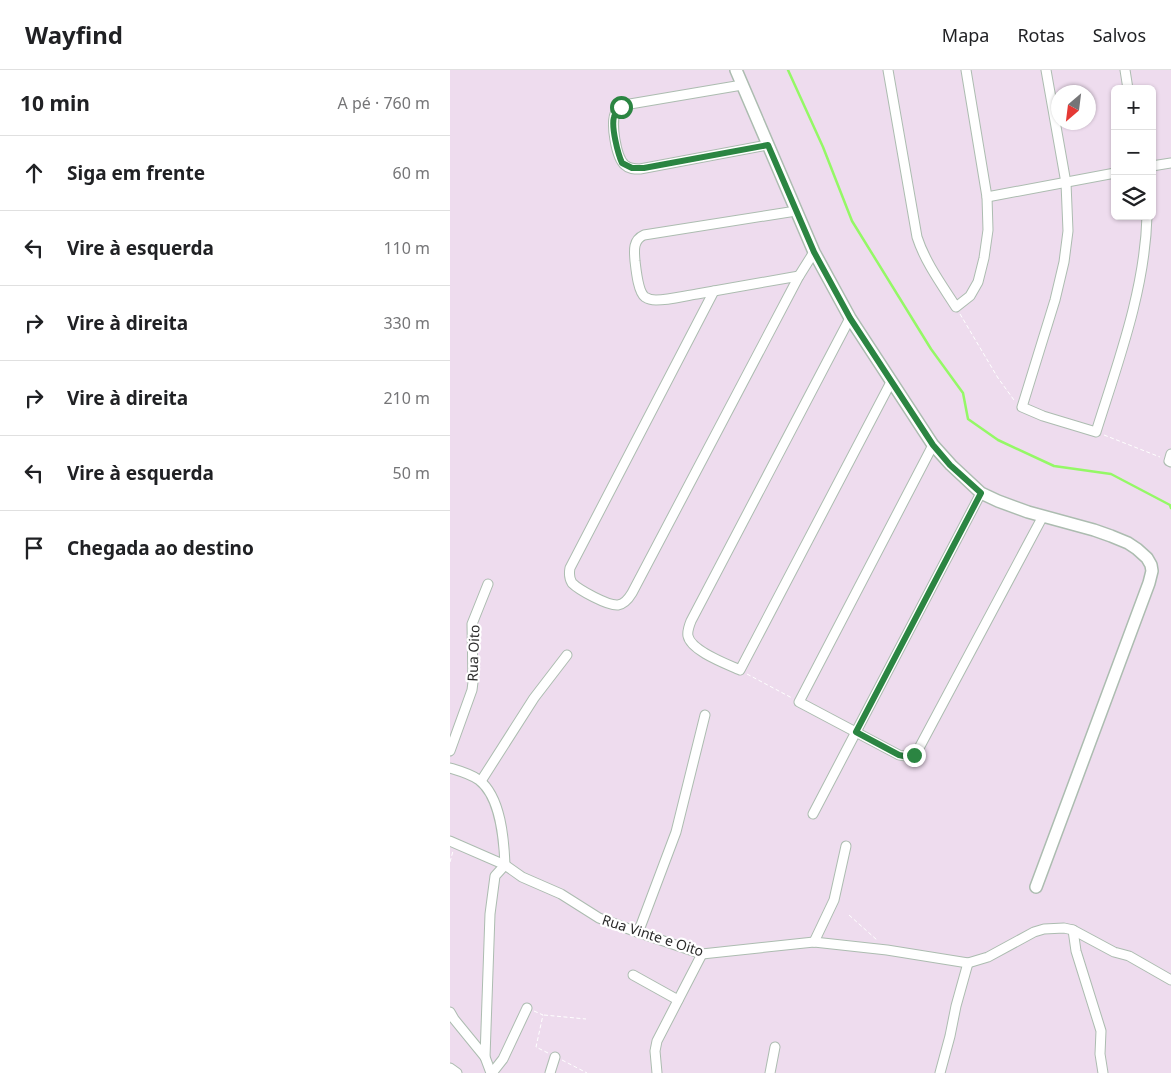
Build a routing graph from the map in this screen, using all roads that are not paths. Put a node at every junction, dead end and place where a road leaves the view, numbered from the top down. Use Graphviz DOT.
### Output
graph roads {
  1 [pos="736,70"];
  2 [pos="888,70"];
  3 [pos="966,70"];
  4 [pos="1046,70"];
  5 [pos="1125,70"];
  6 [pos="742,85"];
  7 [pos="1127,85"];
  8 [pos="768,145"];
  9 [pos="1171,163"];
  10 [pos="1156,165"];
  11 [pos="1111,174"];
  12 [pos="1066,183"];
  13 [pos="987,197"];
  14 [pos="796,211"];
  15 [pos="1146,220"];
  16 [pos="814,252"];
  17 [pos="799,276"];
  18 [pos="714,291"];
  19 [pos="850,318"];
  20 [pos="891,382"];
  21 [pos="933,445"];
  22 [pos="981,493"];
  23 [pos="1043,516"];
  24 [pos="488,584"];
  25 [pos="567,655"];
  26 [pos="705,715"];
  27 [pos="856,732"];
  28 [pos="450,751"];
  29 [pos="450,768"];
  30 [pos="481,782"];
  31 [pos="813,814"];
  32 [pos="452,842"];
  33 [pos="846,846"];
  34 [pos="505,865"];
  35 [pos="1036,887"];
  36 [pos="1073,930"];
  37 [pos="637,932"];
  38 [pos="814,942"];
  39 [pos="702,954"];
  40 [pos="968,963"];
  41 [pos="633,975"];
  42 [pos="1171,980"];
  43 [pos="678,1000"];
  44 [pos="527,1008"];
  45 [pos="450,1012"];
  46 [pos="775,1047"];
  47 [pos="485,1057"];
  48 [pos="556,1057"];
  49 [pos="450,1068"];
  50 [pos="457,1073"];
  51 [pos="492,1073"];
  52 [pos="550,1073"];
  53 [pos="657,1073"];
  54 [pos="770,1073"];
  55 [pos="940,1073"];
  56 [pos="1103,1073"];
  1 -- 6 [label="street"];
  2 -- 13 [label="street"];
  3 -- 13 [label="street"];
  4 -- 12 [label="street"];
  5 -- 7 [label="street"];
  6 -- 8 [label="street"];
  6 -- 8 [label="street"];
  8 -- 14 [label="street"];
  9 -- 10 [label="street"];
  11 -- 12 [label="street"];
  12 -- 13 [label="street"];
  12 -- 15 [label="street"];
  14 -- 16 [label="street"];
  14 -- 18 [label="street"];
  16 -- 17 [label="street"];
  16 -- 19 [label="street"];
  17 -- 18 [label="street"];
  17 -- 18 [label="street"];
  19 -- 20 [label="street"];
  19 -- 20 [label="street"];
  20 -- 21 [label="street"];
  21 -- 22 [label="street"];
  21 -- 27 [label="street"];
  22 -- 23 [label="street"];
  22 -- 27 [label="street"];
  23 -- 27 [label="street"];
  23 -- 35 [label="street"];
  24 -- 28 [label="street, Rua Oito"];
  25 -- 30 [label="street"];
  26 -- 37 [label="street"];
  27 -- 31 [label="street"];
  29 -- 30 [label="street"];
  30 -- 34 [label="street"];
  32 -- 34 [label="street, Rua Vinte e Oito"];
  33 -- 38 [label="street"];
  34 -- 37 [label="street, Rua Vinte e Oito"];
  34 -- 47 [label="street"];
  36 -- 40 [label="street"];
  36 -- 42 [label="street"];
  36 -- 56 [label="street"];
  37 -- 39 [label="street, Rua Vinte e Oito"];
  38 -- 39 [label="street, Rua Vinte e Oito"];
  38 -- 40 [label="street, Rua Vinte e Oito"];
  39 -- 43 [label="street"];
  40 -- 55 [label="street"];
  41 -- 43 [label="street"];
  43 -- 53 [label="street"];
  44 -- 51 [label="street"];
  45 -- 47 [label="street"];
  46 -- 54 [label="street"];
  47 -- 51 [label="street"];
  48 -- 52 [label="street"];
  49 -- 50 [label="street"];
}
